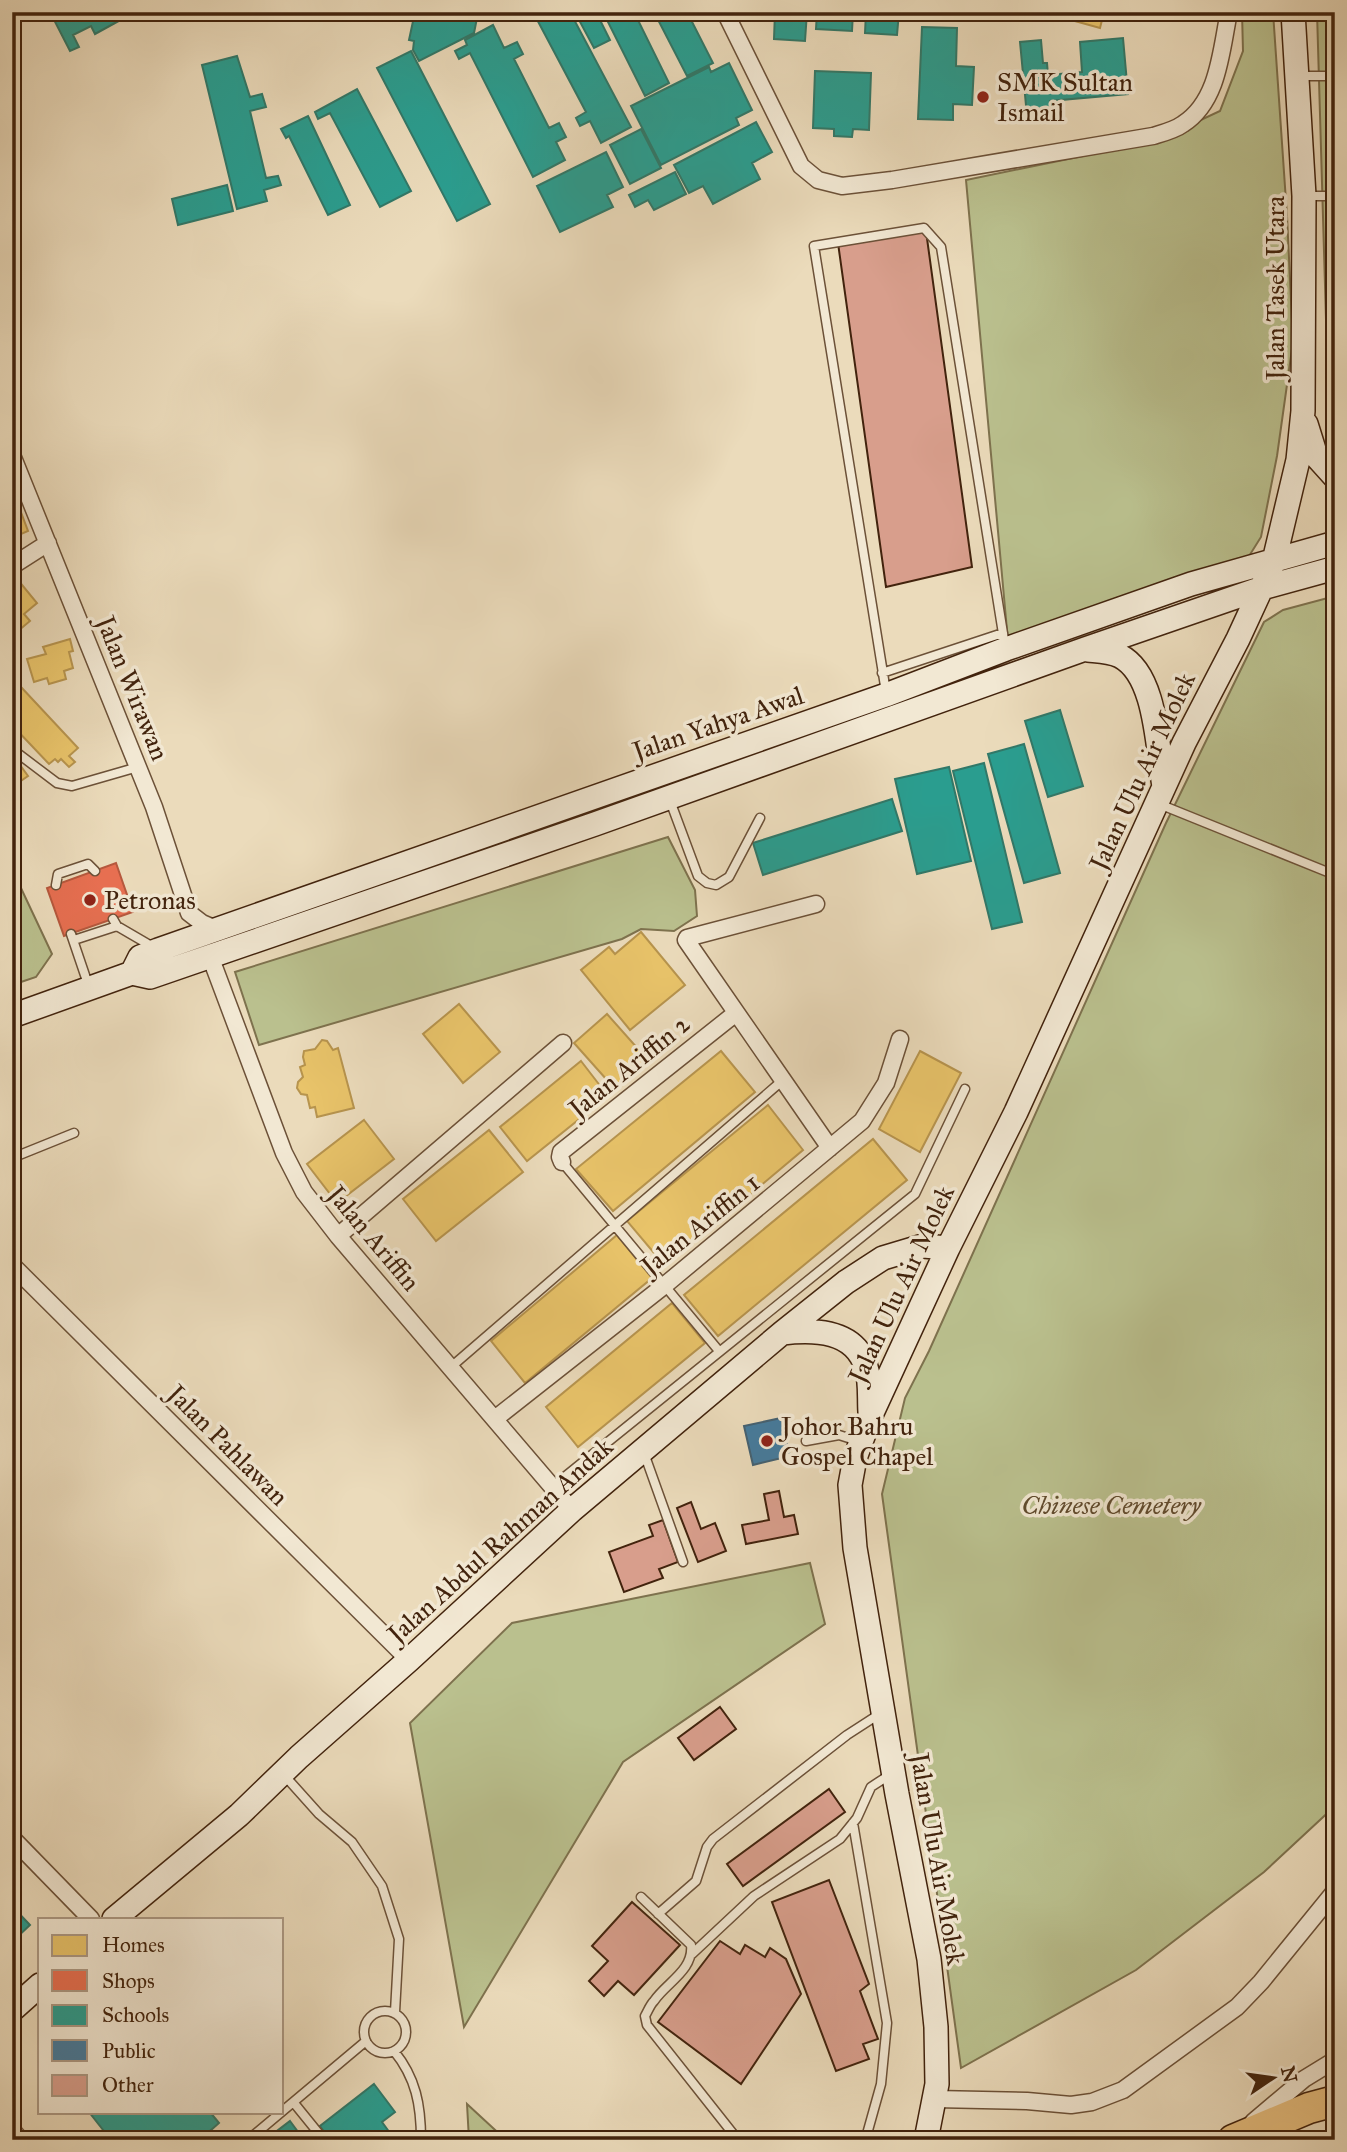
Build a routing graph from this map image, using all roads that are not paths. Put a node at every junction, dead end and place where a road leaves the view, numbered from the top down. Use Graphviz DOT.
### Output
graph roads {
  1 [pos="724,12"];
  2 [pos="1230,12"];
  3 [pos="1293,12"];
  4 [pos="1296,76"];
  5 [pos="1335,76"];
  6 [pos="1304,196"];
  7 [pos="1335,196"];
  8 [pos="1303,411"];
  9 [pos="12,455"];
  10 [pos="1335,477"];
  11 [pos="48,543"];
  12 [pos="1335,544"];
  13 [pos="1273,561"];
  14 [pos="12,566"];
  15 [pos="1335,568"];
  16 [pos="1262,588"];
  17 [pos="1004,641"];
  18 [pos="1085,649"];
  19 [pos="883,677"];
  20 [pos="12,748"];
  21 [pos="138,767"];
  22 [pos="1160,795"];
  23 [pos="668,797"];
  24 [pos="760,818"];
  25 [pos="96,871"];
  26 [pos="1335,875"];
  27 [pos="56,885"];
  28 [pos="816,904"];
  29 [pos="189,913"];
  30 [pos="216,929"];
  31 [pos="164,948"];
  32 [pos="210,956"];
  33 [pos="132,973"];
  34 [pos="89,987"];
  35 [pos="736,1013"];
  36 [pos="12,1016"];
  37 [pos="900,1039"];
  38 [pos="563,1043"];
  39 [pos="783,1080"];
  40 [pos="965,1089"];
  41 [pos="74,1133"];
  42 [pos="830,1148"];
  43 [pos="12,1158"];
  44 [pos="562,1162"];
  45 [pos="615,1225"];
  46 [pos="338,1236"];
  47 [pos="948,1248"];
  48 [pos="12,1265"];
  49 [pos="665,1285"];
  50 [pos="782,1333"];
  51 [pos="719,1351"];
  52 [pos="451,1367"];
  53 [pos="871,1415"];
  54 [pos="496,1418"];
  55 [pos="806,1441"];
  56 [pos="861,1442"];
  57 [pos="643,1450"];
  58 [pos="552,1487"];
  59 [pos="572,1510"];
  60 [pos="683,1562"];
  61 [pos="409,1660"];
  62 [pos="883,1712"];
  63 [pos="894,1772"];
  64 [pos="283,1773"];
  65 [pos="853,1824"];
  66 [pos="12,1838"];
  67 [pos="1335,1891"];
  68 [pos="641,1897"];
  69 [pos="658,1914"];
  70 [pos="90,1918"];
  71 [pos="115,1918"];
  72 [pos="692,1954"];
  73 [pos="38,1986"];
  74 [pos="12,2010"];
  75 [pos="394,2012"];
  76 [pos="366,2041"];
  77 [pos="394,2051"];
  78 [pos="1335,2060"];
  79 [pos="935,2099"];
  80 [pos="1335,2101"];
  81 [pos="294,2103"];
  82 [pos="284,2111"];
  83 [pos="281,2114"];
  84 [pos="12,2124"];
  85 [pos="250,2139"];
  86 [pos="1234,2139"];
  87 [pos="26,2140"];
  88 [pos="324,2140"];
  89 [pos="421,2140"];
  90 [pos="738,2140"];
  91 [pos="862,2140"];
  92 [pos="926,2140"];
  1 -- 2 [label="street"];
  3 -- 4 [label="street, Jalan Tasek Utara"];
  4 -- 5 [label="lane"];
  4 -- 6 [label="street, Jalan Tasek Utara"];
  6 -- 7 [label="lane"];
  6 -- 8 [label="street, Jalan Tasek Utara"];
  8 -- 10 [label="street"];
  8 -- 13 [label="street, Jalan Tasek Utara"];
  9 -- 11 [label="street, Jalan Wirawan"];
  11 -- 14 [label="street"];
  11 -- 21 [label="street, Jalan Wirawan"];
  12 -- 13 [label="street, Jalan Yahya Awal"];
  13 -- 16 [label="street, Jalan Tasek Utara"];
  13 -- 17 [label="street, Jalan Yahya Awal"];
  15 -- 16 [label="street, Jalan Yahya Awal"];
  16 -- 18 [label="street, Jalan Yahya Awal"];
  16 -- 22 [label="street, Jalan Ulu Air Molek"];
  17 -- 19 [label="street, Jalan Yahya Awal"];
  17 -- 19 [label="lane"];
  18 -- 22 [label="street"];
  18 -- 23 [label="street, Jalan Yahya Awal"];
  19 -- 30 [label="street, Jalan Yahya Awal"];
  20 -- 21 [label="lane"];
  21 -- 29 [label="street, Jalan Wirawan"];
  22 -- 26 [label="lane"];
  22 -- 47 [label="street, Jalan Ulu Air Molek"];
  23 -- 24 [label="lane"];
  23 -- 32 [label="street, Jalan Yahya Awal"];
  25 -- 27 [label="lane"];
  28 -- 35 [label="street"];
  29 -- 30 [label="street"];
  29 -- 31 [label="street"];
  30 -- 31 [label="street, Jalan Yahya Awal"];
  31 -- 33 [label="street, Jalan Yahya Awal"];
  31 -- 34 [label="lane"];
  32 -- 33 [label="street, Jalan Yahya Awal"];
  32 -- 46 [label="street, Jalan Ariffin"];
  33 -- 34 [label="street, Jalan Yahya Awal"];
  34 -- 36 [label="street, Jalan Yahya Awal"];
  35 -- 39 [label="street"];
  35 -- 44 [label="street, Jalan Ariffin 2"];
  37 -- 42 [label="street, Jalan Ariffin 1"];
  38 -- 46 [label="street"];
  39 -- 42 [label="street"];
  39 -- 45 [label="lane"];
  40 -- 51 [label="lane"];
  41 -- 43 [label="lane"];
  42 -- 49 [label="street, Jalan Ariffin 1"];
  44 -- 45 [label="lane"];
  45 -- 49 [label="lane"];
  45 -- 52 [label="lane"];
  46 -- 52 [label="street, Jalan Ariffin"];
  47 -- 50 [label="street, Jalan Abdul Rahman Andak"];
  47 -- 53 [label="street, Jalan Ulu Air Molek"];
  48 -- 61 [label="street, Jalan Pahlawan"];
  49 -- 51 [label="lane"];
  49 -- 54 [label="street, Jalan Ariffin 1"];
  50 -- 53 [label="street"];
  50 -- 57 [label="street, Jalan Abdul Rahman Andak"];
  51 -- 58 [label="lane"];
  52 -- 54 [label="street, Jalan Ariffin"];
  53 -- 56 [label="street, Jalan Ulu Air Molek"];
  54 -- 58 [label="street, Jalan Ariffin"];
  55 -- 56 [label="lane"];
  56 -- 62 [label="street, Jalan Ulu Air Molek"];
  57 -- 59 [label="street, Jalan Abdul Rahman Andak"];
  57 -- 60 [label="lane"];
  58 -- 59 [label="street, Jalan Ariffin"];
  59 -- 61 [label="street, Jalan Abdul Rahman Andak"];
  61 -- 64 [label="street, Jalan Abdul Rahman Andak"];
  62 -- 63 [label="street, Jalan Ulu Air Molek"];
  62 -- 69 [label="lane"];
  63 -- 65 [label="lane"];
  63 -- 79 [label="street, Jalan Ulu Air Molek"];
  64 -- 71 [label="street, Jalan Abdul Rahman Andak"];
  64 -- 75 [label="lane"];
  65 -- 72 [label="lane"];
  65 -- 91 [label="lane"];
  66 -- 70 [label="street"];
  67 -- 79 [label="street"];
  68 -- 69 [label="lane"];
  69 -- 72 [label="lane"];
  72 -- 90 [label="lane"];
  73 -- 74 [label="street"];
  75 -- 76 [label="lane"];
  75 -- 77 [label="lane"];
  76 -- 77 [label="lane"];
  76 -- 81 [label="lane"];
  77 -- 89 [label="lane"];
  78 -- 86 [label="street"];
  79 -- 92 [label="street, Jalan Ulu Air Molek"];
  80 -- 86 [label="highway"];
  81 -- 82 [label="lane"];
  81 -- 88 [label="lane"];
  83 -- 85 [label="lane"];
  84 -- 87 [label="lane"];
}
